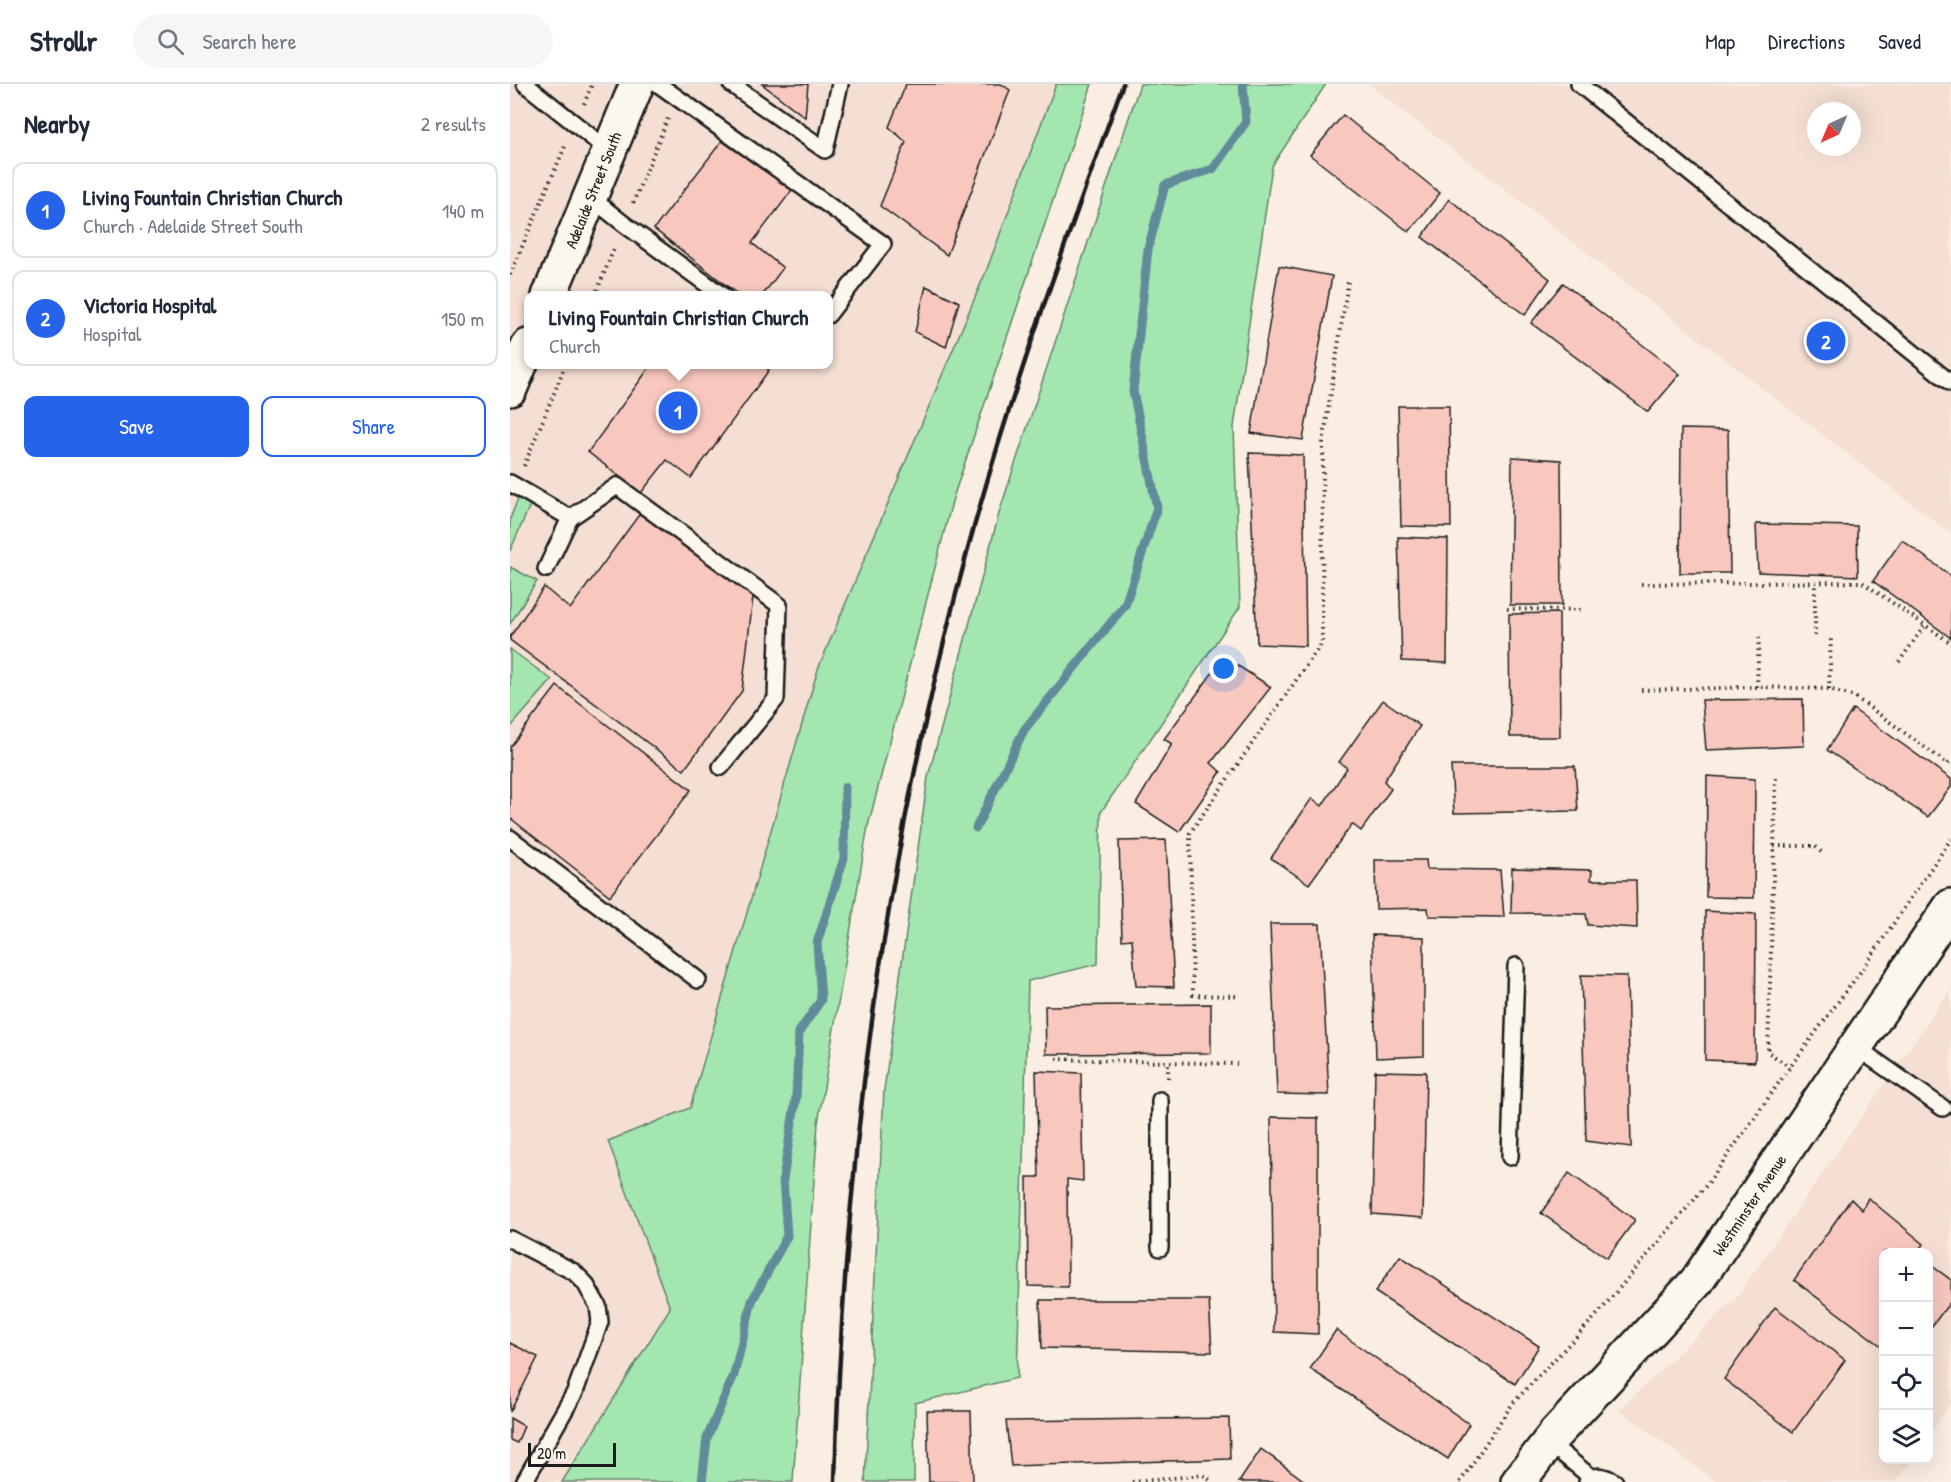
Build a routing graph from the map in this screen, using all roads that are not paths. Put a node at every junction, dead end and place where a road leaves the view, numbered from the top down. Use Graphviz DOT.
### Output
graph roads {
  1 [pos="525,84"];
  2 [pos="637,84"];
  3 [pos="658,84"];
  4 [pos="732,84"];
  5 [pos="840,84"];
  6 [pos="1578,84"];
  7 [pos="609,151"];
  8 [pos="590,197"];
  9 [pos="551,291"];
  10 [pos="716,291"];
  11 [pos="833,309"];
  12 [pos="524,356"];
  13 [pos="1951,383"];
  14 [pos="510,389"];
  15 [pos="513,484"];
  16 [pos="570,518"];
  17 [pos="546,569"];
  18 [pos="721,767"];
  19 [pos="510,838"];
  20 [pos="1951,906"];
  21 [pos="1516,966"];
  22 [pos="698,980"];
  23 [pos="1856,1047"];
  24 [pos="1160,1100"];
  25 [pos="1948,1106"];
  26 [pos="1510,1157"];
  27 [pos="510,1239"];
  28 [pos="1160,1248"];
  29 [pos="1548,1442"];
  30 [pos="1589,1480"];
  31 [pos="524,1482"];
  32 [pos="1518,1482"];
  33 [pos="1616,1482"];
  1 -- 7 [label="lane"];
  2 -- 7 [label="street, Adelaide Street South"];
  3 -- 11 [label="lane"];
  4 -- 5 [label="lane"];
  6 -- 13 [label="lane"];
  7 -- 8 [label="street, Adelaide Street South"];
  8 -- 9 [label="street, Adelaide Street South"];
  8 -- 10 [label="lane"];
  12 -- 14 [label="street"];
  15 -- 16 [label="lane"];
  16 -- 17 [label="lane"];
  16 -- 18 [label="lane"];
  19 -- 22 [label="lane"];
  20 -- 23 [label="street, Westminster Avenue"];
  21 -- 26 [label="lane"];
  23 -- 25 [label="lane"];
  23 -- 29 [label="street, Westminster Avenue"];
  24 -- 28 [label="lane"];
  27 -- 31 [label="lane"];
  29 -- 30 [label="lane"];
  29 -- 32 [label="street, Westminster Avenue"];
  30 -- 33 [label="lane"];
}
